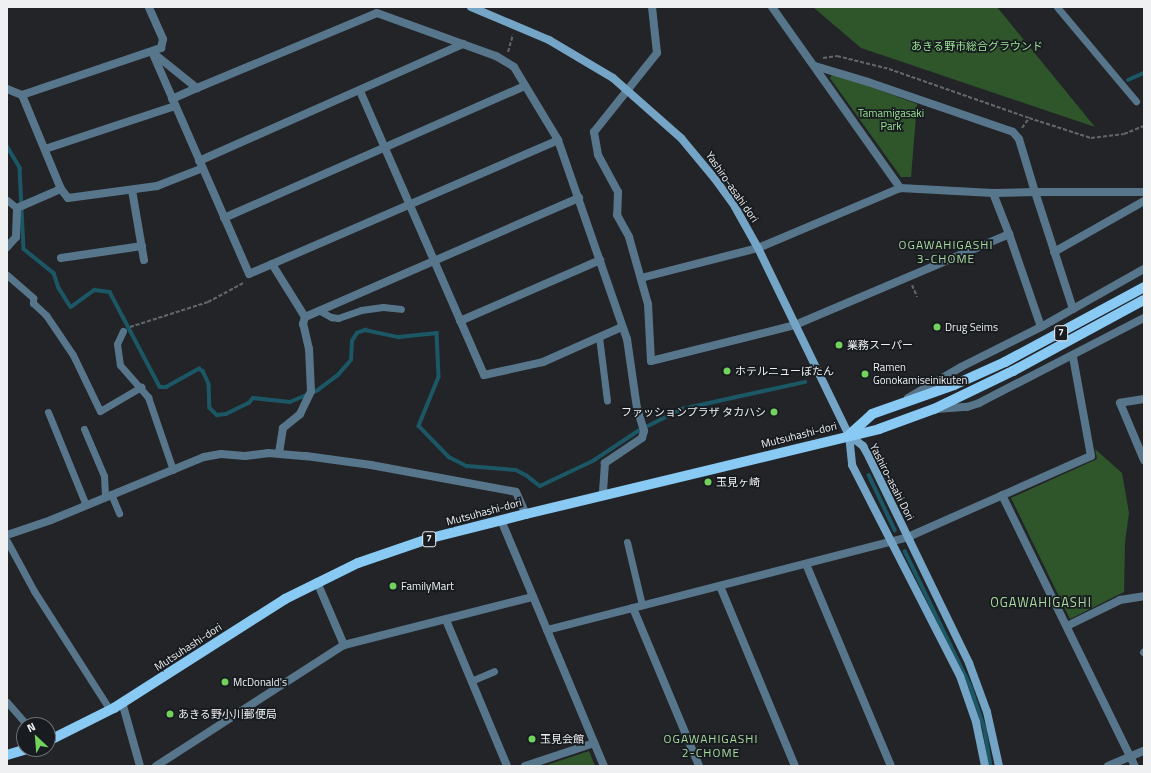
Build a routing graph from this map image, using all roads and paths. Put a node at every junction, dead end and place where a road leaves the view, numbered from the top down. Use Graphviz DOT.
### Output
graph roads {
  1 [pos="149,7"];
  2 [pos="471,7"];
  3 [pos="652,7"];
  4 [pos="772,7"];
  5 [pos="1057,7"];
  6 [pos="516,26"];
  7 [pos="463,44"];
  8 [pos="152,52"];
  9 [pos="837,56"];
  10 [pos="505,60"];
  11 [pos="815,66"];
  12 [pos="525,86"];
  13 [pos="197,88"];
  14 [pos="7,89"];
  15 [pos="627,89"];
  16 [pos="360,91"];
  17 [pos="22,95"];
  18 [pos="1136,101"];
  19 [pos="174,103"];
  20 [pos="1029,118"];
  21 [pos="1144,126"];
  22 [pos="1016,135"];
  23 [pos="558,140"];
  24 [pos="384,147"];
  25 [pos="45,149"];
  26 [pos="201,164"];
  27 [pos="900,188"];
  28 [pos="61,189"];
  29 [pos="132,190"];
  30 [pos="1035,192"];
  31 [pos="1142,192"];
  32 [pos="993,194"];
  33 [pos="579,198"];
  34 [pos="7,200"];
  35 [pos="1144,201"];
  36 [pos="410,206"];
  37 [pos="18,208"];
  38 [pos="224,218"];
  39 [pos="1009,234"];
  40 [pos="9,243"];
  41 [pos="142,246"];
  42 [pos="758,248"];
  43 [pos="1054,252"];
  44 [pos="60,258"];
  45 [pos="144,260"];
  46 [pos="600,260"];
  47 [pos="435,262"];
  48 [pos="272,264"];
  49 [pos="1144,269"];
  50 [pos="249,274"];
  51 [pos="7,275"];
  52 [pos="641,278"];
  53 [pos="1144,287"];
  54 [pos="1144,300"];
  55 [pos="401,309"];
  56 [pos="1073,309"];
  57 [pos="320,311"];
  58 [pos="305,317"];
  59 [pos="1144,318"];
  60 [pos="460,321"];
  61 [pos="795,325"];
  62 [pos="132,326"];
  63 [pos="622,327"];
  64 [pos="1041,327"];
  65 [pos="123,331"];
  66 [pos="599,337"];
  67 [pos="1073,357"];
  68 [pos="141,387"];
  69 [pos="1144,399"];
  70 [pos="607,400"];
  71 [pos="899,404"];
  72 [pos="934,409"];
  73 [pos="48,412"];
  74 [pos="84,429"];
  75 [pos="849,434"];
  76 [pos="279,453"];
  77 [pos="1144,460"];
  78 [pos="173,470"];
  79 [pos="603,494"];
  80 [pos="108,495"];
  81 [pos="1002,495"];
  82 [pos="86,505"];
  83 [pos="119,513"];
  84 [pos="526,514"];
  85 [pos="501,520"];
  86 [pos="7,535"];
  87 [pos="908,537"];
  88 [pos="7,541"];
  89 [pos="626,542"];
  90 [pos="891,542"];
  91 [pos="806,564"];
  92 [pos="317,582"];
  93 [pos="720,586"];
  94 [pos="1144,596"];
  95 [pos="534,598"];
  96 [pos="642,605"];
  97 [pos="633,608"];
  98 [pos="446,620"];
  99 [pos="1067,626"];
  100 [pos="547,630"];
  101 [pos="344,645"];
  102 [pos="494,671"];
  103 [pos="471,681"];
  104 [pos="7,702"];
  105 [pos="122,702"];
  106 [pos="110,710"];
  107 [pos="20,717"];
  108 [pos="56,737"];
  109 [pos="594,743"];
  110 [pos="1144,751"];
  111 [pos="1130,756"];
  112 [pos="140,766"];
  113 [pos="156,766"];
  114 [pos="507,766"];
  115 [pos="525,766"];
  116 [pos="604,766"];
  117 [pos="699,766"];
  118 [pos="795,766"];
  119 [pos="890,766"];
  120 [pos="985,766"];
  121 [pos="999,766"];
  122 [pos="1108,766"];
  123 [pos="1135,766"];
  1 -- 8 [label="street"];
  2 -- 6 [label="street, Yashiro-asahi dori"];
  3 -- 15 [label="street"];
  4 -- 11 [label="street"];
  5 -- 18 [label="lane"];
  6 -- 10 [label="path"];
  6 -- 15 [label="street, Yashiro-asahi dori"];
  7 -- 10 [label="street"];
  7 -- 13 [label="street"];
  7 -- 16 [label="street"];
  8 -- 13 [label="street"];
  8 -- 17 [label="street"];
  8 -- 19 [label="street"];
  9 -- 20 [label="path"];
  10 -- 12 [label="street"];
  11 -- 22 [label="street"];
  11 -- 27 [label="street"];
  12 -- 23 [label="street"];
  12 -- 24 [label="street"];
  13 -- 19 [label="street"];
  14 -- 17 [label="street"];
  15 -- 42 [label="street, Yashiro-asahi dori"];
  15 -- 52 [label="street"];
  16 -- 24 [label="street"];
  16 -- 26 [label="street"];
  17 -- 25 [label="street"];
  19 -- 25 [label="street"];
  19 -- 26 [label="street"];
  20 -- 21 [label="path"];
  20 -- 22 [label="path"];
  22 -- 30 [label="street"];
  23 -- 33 [label="street"];
  23 -- 36 [label="street"];
  24 -- 36 [label="street"];
  24 -- 38 [label="street"];
  25 -- 28 [label="street"];
  26 -- 29 [label="street"];
  26 -- 38 [label="street"];
  27 -- 32 [label="street"];
  27 -- 42 [label="street"];
  28 -- 29 [label="street"];
  28 -- 37 [label="street"];
  29 -- 41 [label="street"];
  30 -- 31 [label="street"];
  30 -- 32 [label="street"];
  30 -- 43 [label="street"];
  31 -- 35 [label="street"];
  32 -- 39 [label="street"];
  33 -- 46 [label="street"];
  33 -- 47 [label="street"];
  34 -- 37 [label="lane"];
  35 -- 43 [label="street"];
  36 -- 47 [label="street"];
  36 -- 48 [label="street"];
  37 -- 40 [label="street"];
  38 -- 50 [label="street"];
  39 -- 61 [label="street"];
  39 -- 64 [label="street"];
  41 -- 44 [label="street"];
  41 -- 45 [label="street"];
  42 -- 52 [label="street"];
  42 -- 61 [label="street, Yashiro-asahi dori"];
  43 -- 56 [label="street"];
  46 -- 60 [label="street"];
  46 -- 63 [label="street"];
  47 -- 57 [label="street"];
  47 -- 60 [label="street"];
  48 -- 50 [label="street"];
  48 -- 58 [label="street"];
  49 -- 56 [label="street"];
  50 -- 62 [label="path"];
  51 -- 68 [label="lane"];
  52 -- 61 [label="street"];
  53 -- 71 [label="main road, 7"];
  54 -- 72 [label="main road, 7"];
  55 -- 57 [label="lane"];
  56 -- 64 [label="street"];
  57 -- 58 [label="street"];
  58 -- 76 [label="street"];
  59 -- 67 [label="street"];
  60 -- 66 [label="street"];
  61 -- 75 [label="street, Yashiro-asahi dori"];
  63 -- 66 [label="street"];
  63 -- 79 [label="street"];
  64 -- 71 [label="street"];
  65 -- 68 [label="lane"];
  66 -- 70 [label="lane"];
  67 -- 72 [label="street"];
  67 -- 81 [label="street"];
  68 -- 78 [label="lane"];
  69 -- 77 [label="street"];
  71 -- 75 [label="main road, 7"];
  72 -- 75 [label="main road, 7"];
  73 -- 82 [label="lane"];
  74 -- 80 [label="lane"];
  75 -- 79 [label="main road, Mutsuhashi-dori / 7"];
  75 -- 87 [label="street, Yashiro-asahi Dori"];
  75 -- 90 [label="street"];
  76 -- 78 [label="street"];
  76 -- 84 [label="street"];
  78 -- 80 [label="street"];
  79 -- 84 [label="main road, Mutsuhashi-dori / 7"];
  80 -- 82 [label="street"];
  80 -- 83 [label="lane"];
  81 -- 87 [label="street"];
  81 -- 99 [label="street"];
  82 -- 86 [label="street"];
  84 -- 85 [label="main road, Mutsuhashi-dori / 7"];
  85 -- 92 [label="main road, Mutsuhashi-dori / 7"];
  85 -- 95 [label="street"];
  87 -- 90 [label="street"];
  87 -- 121 [label="street, Yashiro-asahi Dori"];
  88 -- 106 [label="lane"];
  89 -- 96 [label="lane"];
  90 -- 91 [label="street"];
  90 -- 120 [label="street"];
  91 -- 93 [label="street"];
  91 -- 119 [label="street"];
  92 -- 101 [label="street"];
  92 -- 105 [label="main road, Mutsuhashi-dori / 7"];
  93 -- 96 [label="street"];
  93 -- 118 [label="street"];
  94 -- 99 [label="street"];
  95 -- 98 [label="street"];
  95 -- 100 [label="street"];
  96 -- 97 [label="street"];
  97 -- 100 [label="street"];
  97 -- 117 [label="street"];
  98 -- 101 [label="street"];
  98 -- 103 [label="street"];
  99 -- 111 [label="street"];
  100 -- 109 [label="street"];
  101 -- 113 [label="street"];
  102 -- 103 [label="lane"];
  103 -- 114 [label="street"];
  104 -- 107 [label="lane"];
  105 -- 106 [label="main road, Mutsuhashi-dori / 7"];
  105 -- 112 [label="street"];
  106 -- 108 [label="main road, Mutsuhashi-dori / 7"];
  109 -- 115 [label="street"];
  109 -- 116 [label="street"];
  110 -- 111 [label="street"];
  111 -- 122 [label="street"];
  111 -- 123 [label="street"];
}
